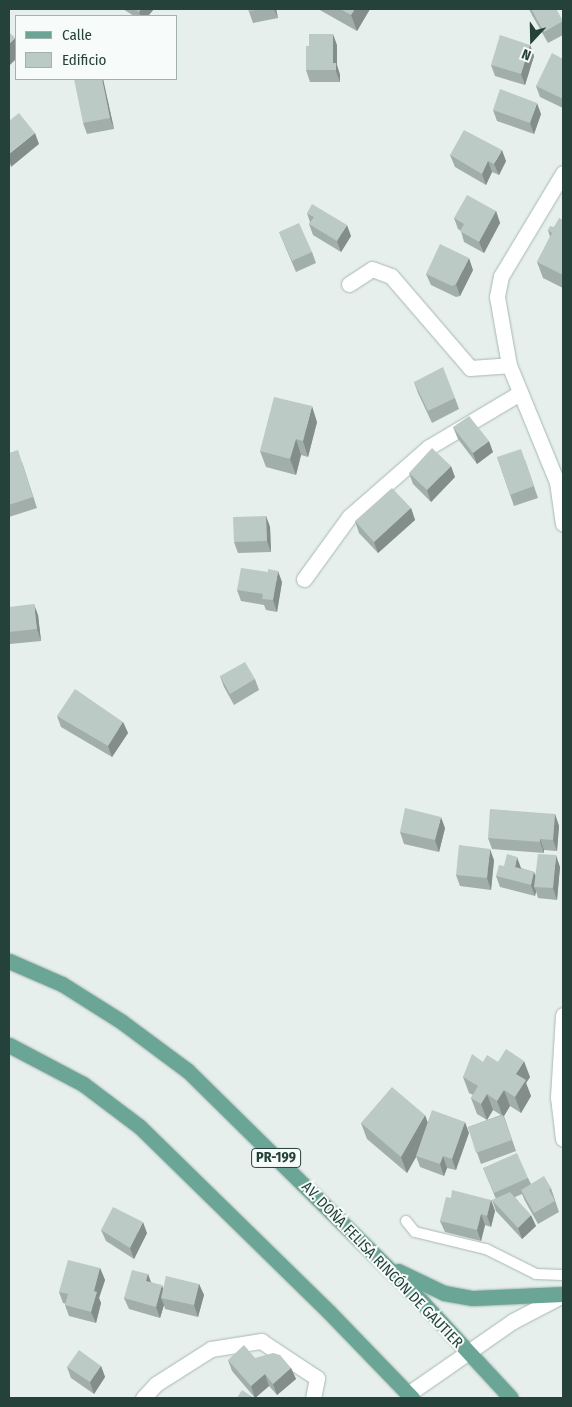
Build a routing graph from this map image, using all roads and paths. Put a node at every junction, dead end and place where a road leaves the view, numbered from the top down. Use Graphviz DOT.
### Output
graph roads {
  1 [pos="561,180"];
  2 [pos="349,284"];
  3 [pos="509,365"];
  4 [pos="520,393"];
  5 [pos="563,524"];
  6 [pos="304,579"];
  7 [pos="9,960"];
  8 [pos="563,1015"];
  9 [pos="9,1045"];
  10 [pos="563,1139"];
  11 [pos="406,1221"];
  12 [pos="384,1264"];
  13 [pos="563,1275"];
  14 [pos="563,1294"];
  15 [pos="468,1353"];
  16 [pos="407,1397"];
  17 [pos="143,1398"];
  18 [pos="313,1398"];
  19 [pos="511,1398"];
  1 -- 3 [label="street"];
  2 -- 3 [label="street"];
  3 -- 4 [label="street"];
  4 -- 5 [label="street"];
  4 -- 6 [label="street"];
  7 -- 12 [label="main road, AV. DOÑA FELISA RINCÓN DE GAUTIER / PR-199"];
  8 -- 10 [label="street"];
  9 -- 16 [label="main road"];
  11 -- 13 [label="lane"];
  12 -- 14 [label="main road"];
  12 -- 15 [label="main road, AV. DOÑA FELISA RINCÓN DE GAUTIER / PR-199"];
  14 -- 15 [label="street"];
  15 -- 16 [label="street"];
  15 -- 19 [label="main road, AV. DOÑA FELISA RINCÓN DE GAUTIER / PR-199"];
  17 -- 18 [label="street"];
}
